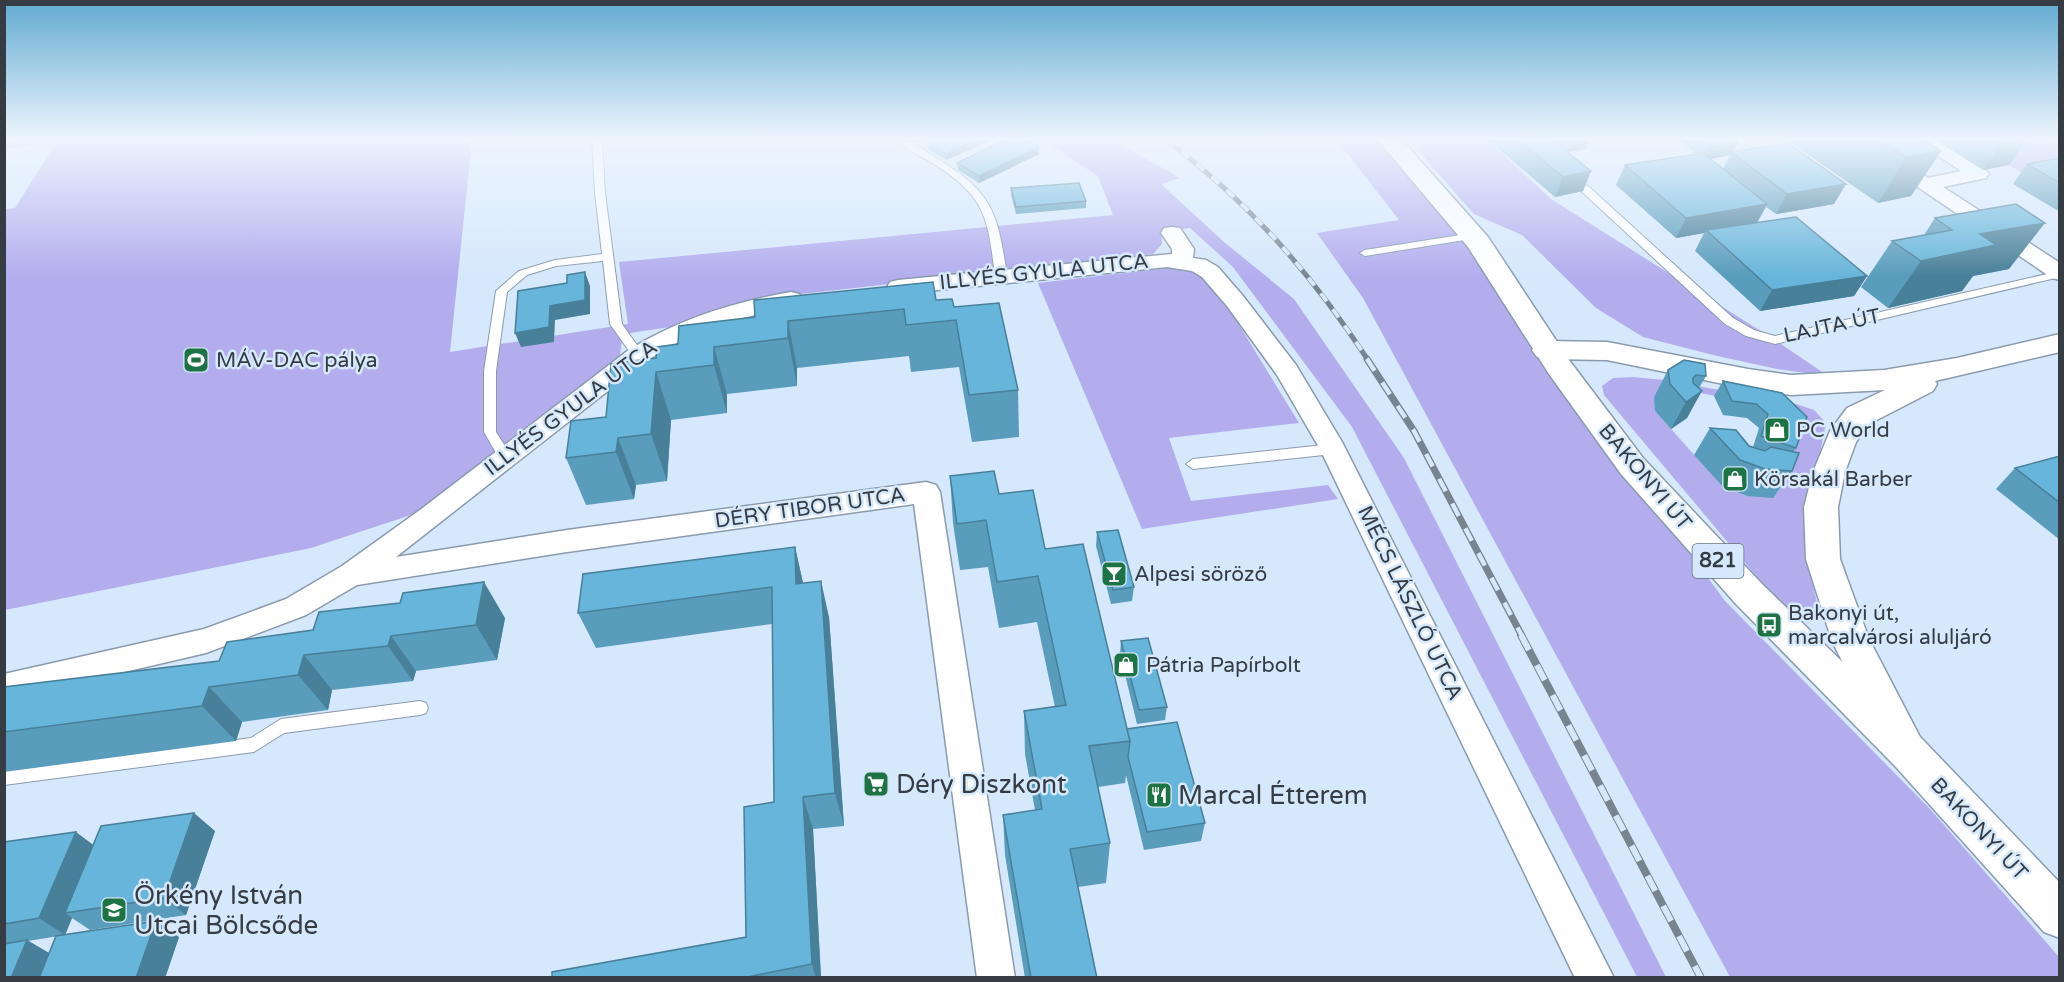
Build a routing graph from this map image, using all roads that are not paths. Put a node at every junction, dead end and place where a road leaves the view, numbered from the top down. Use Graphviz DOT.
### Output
graph roads {
  1 [pos="600,185"];
  2 [pos="966,185"];
  3 [pos="1430,185"];
  4 [pos="1927,185"];
  5 [pos="1584,188"];
  6 [pos="1172,233"];
  7 [pos="1473,236"];
  8 [pos="1365,253"];
  9 [pos="609,257"];
  10 [pos="1182,261"];
  11 [pos="2060,273"];
  12 [pos="1001,276"];
  13 [pos="871,290"];
  14 [pos="814,296"];
  15 [pos="2060,343"];
  16 [pos="1547,350"];
  17 [pos="638,355"];
  18 [pos="1957,368"];
  19 [pos="1333,449"];
  20 [pos="505,457"];
  21 [pos="1193,464"];
  22 [pos="352,574"];
  23 [pos="4,687"];
  24 [pos="420,708"];
  25 [pos="1909,753"];
  26 [pos="4,778"];
  27 [pos="2060,916"];
  28 [pos="996,978"];
  29 [pos="1595,978"];
  1 -- 9 [label="lane"];
  2 -- 12 [label="lane"];
  3 -- 7 [label="street, BAKONYI ÚT / 821"];
  4 -- 11 [label="street"];
  5 -- 11 [label="lane, LAJTA ÚT"];
  6 -- 10 [label="street"];
  7 -- 8 [label="lane"];
  7 -- 16 [label="street, BAKONYI ÚT / 821"];
  9 -- 17 [label="lane"];
  9 -- 20 [label="lane"];
  10 -- 12 [label="street, ILLYÉS GYULA UTCA"];
  10 -- 19 [label="street, MÉCS LÁSZLÓ UTCA"];
  12 -- 13 [label="street, ILLYÉS GYULA UTCA"];
  14 -- 17 [label="street, ILLYÉS GYULA UTCA"];
  15 -- 18 [label="street"];
  16 -- 18 [label="street"];
  16 -- 25 [label="street, BAKONYI ÚT / 821"];
  17 -- 20 [label="street, ILLYÉS GYULA UTCA"];
  18 -- 25 [label="street"];
  19 -- 21 [label="lane"];
  19 -- 29 [label="street, MÉCS LÁSZLÓ UTCA"];
  20 -- 22 [label="street, ILLYÉS GYULA UTCA"];
  22 -- 23 [label="street, ILLYÉS GYULA UTCA"];
  22 -- 28 [label="street, DÉRY TIBOR UTCA"];
  24 -- 26 [label="lane"];
  25 -- 27 [label="street, BAKONYI ÚT / 821"];
}
